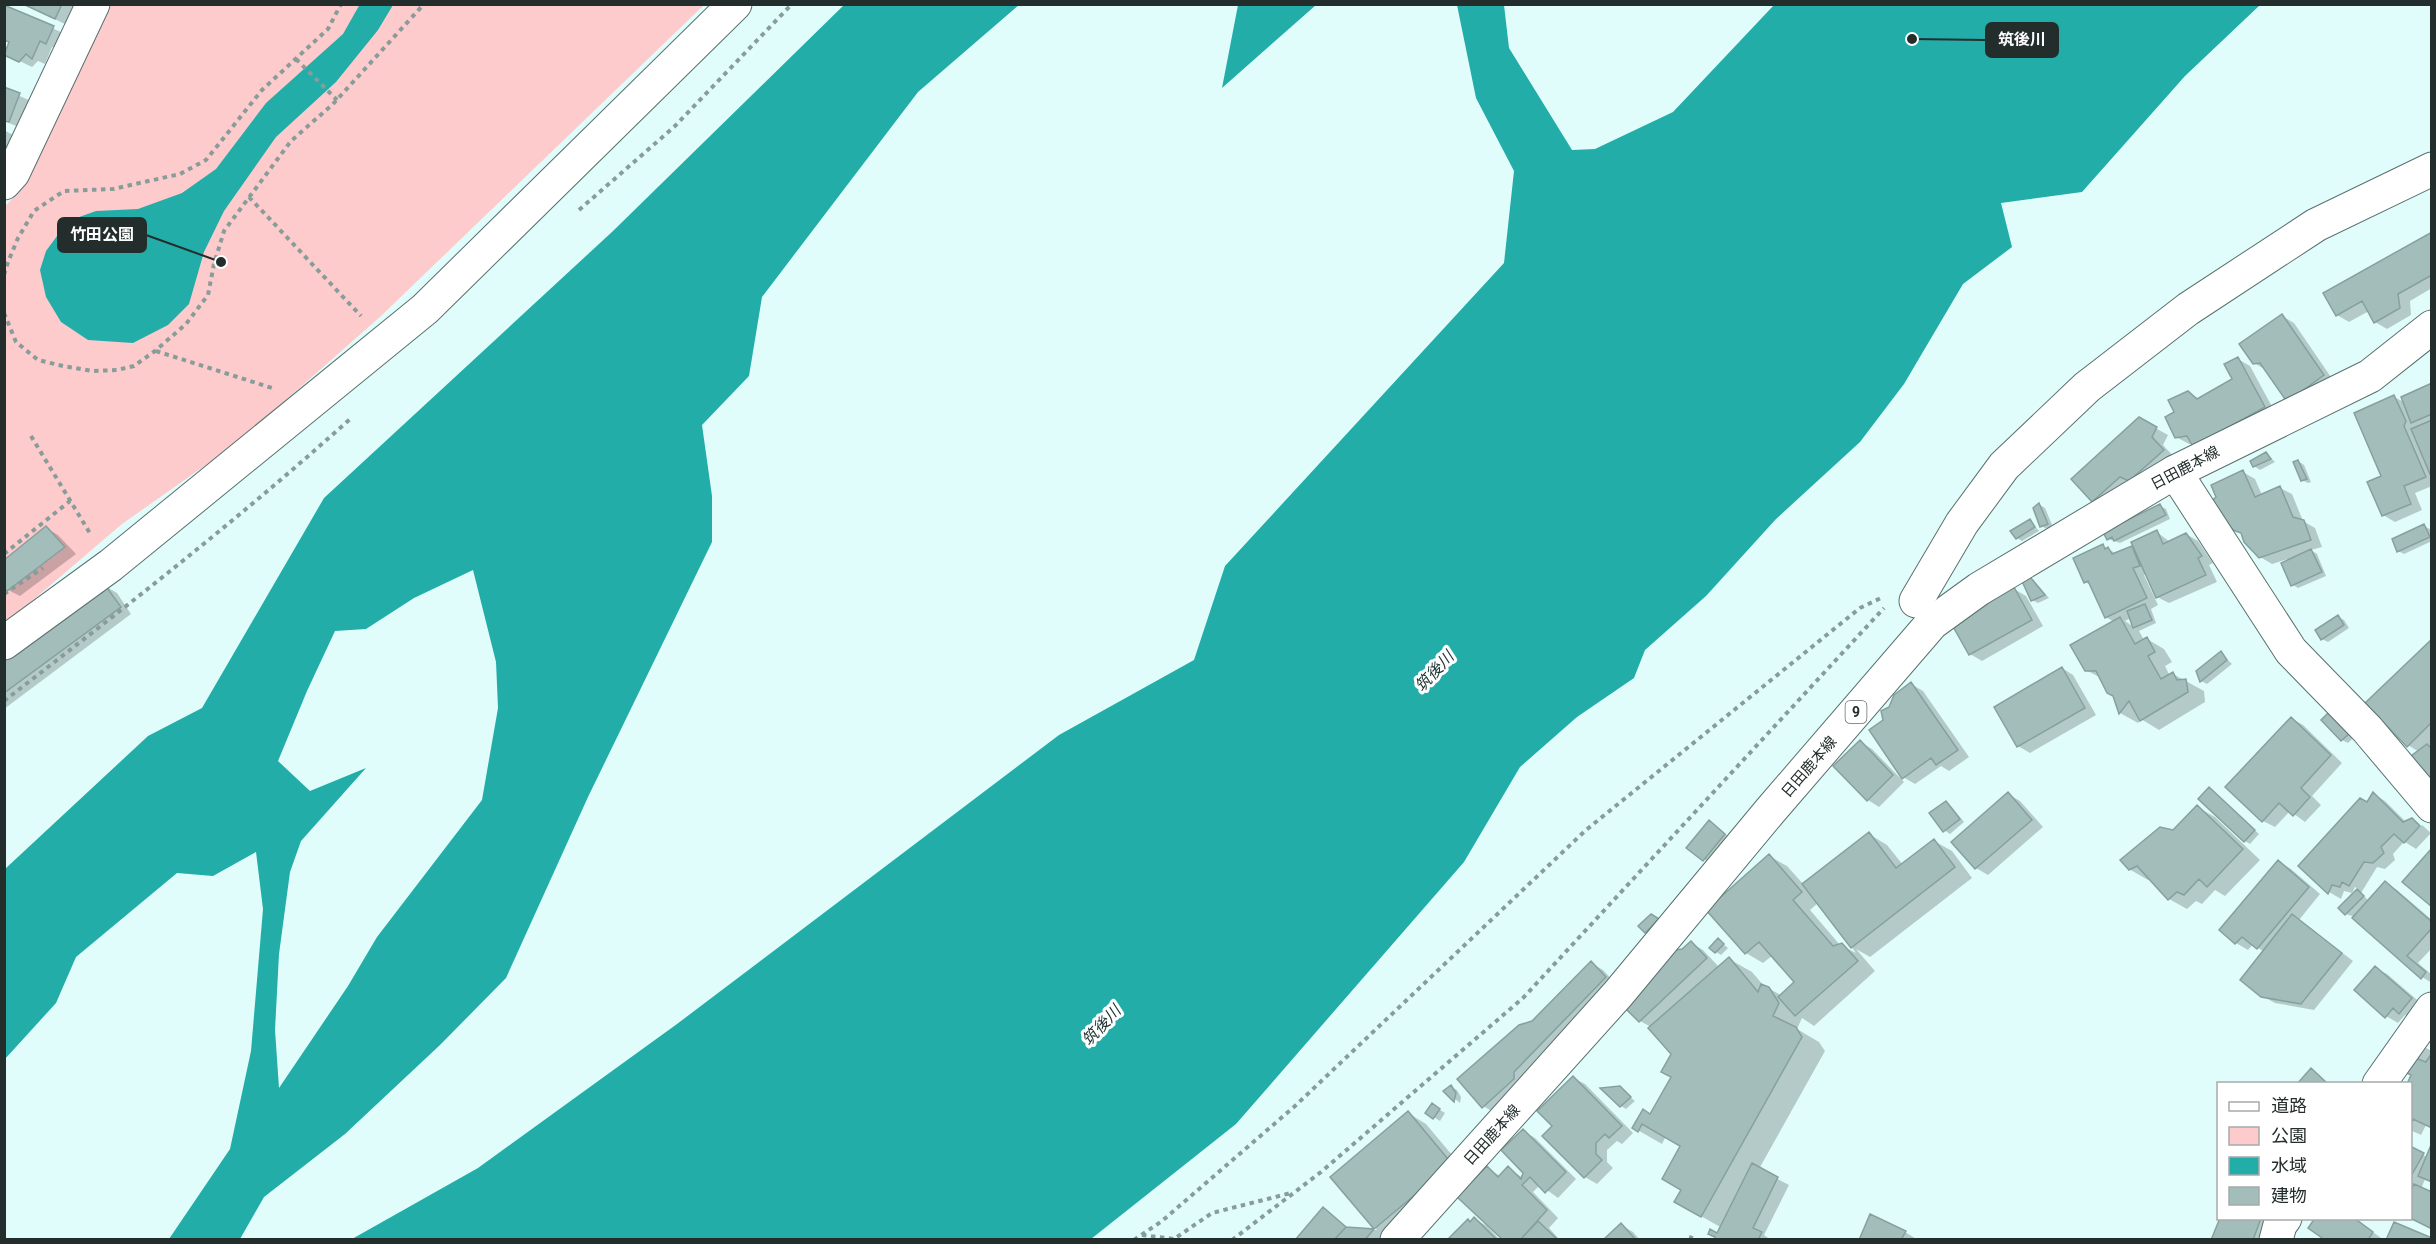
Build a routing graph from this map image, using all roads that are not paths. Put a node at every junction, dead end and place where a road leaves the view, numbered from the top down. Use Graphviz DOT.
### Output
graph roads {
  1 [pos="93,4"];
  2 [pos="735,4"];
  3 [pos="2432,169"];
  4 [pos="4,183"];
  5 [pos="2432,327"];
  6 [pos="2175,472"];
  7 [pos="1923,588"];
  8 [pos="4,643"];
  9 [pos="2432,806"];
  10 [pos="2432,1009"];
  11 [pos="2380,1082"];
  12 [pos="2283,1220"];
  13 [pos="1397,1239"];
  14 [pos="2276,1239"];
  1 -- 4 [label="street"];
  2 -- 8 [label="street"];
  3 -- 7 [label="street"];
  5 -- 6 [label="street, 日田鹿本線 / 9"];
  6 -- 9 [label="street"];
  6 -- 13 [label="street, 日田鹿本線 / 9"];
  10 -- 11 [label="street"];
  12 -- 14 [label="street"];
}
